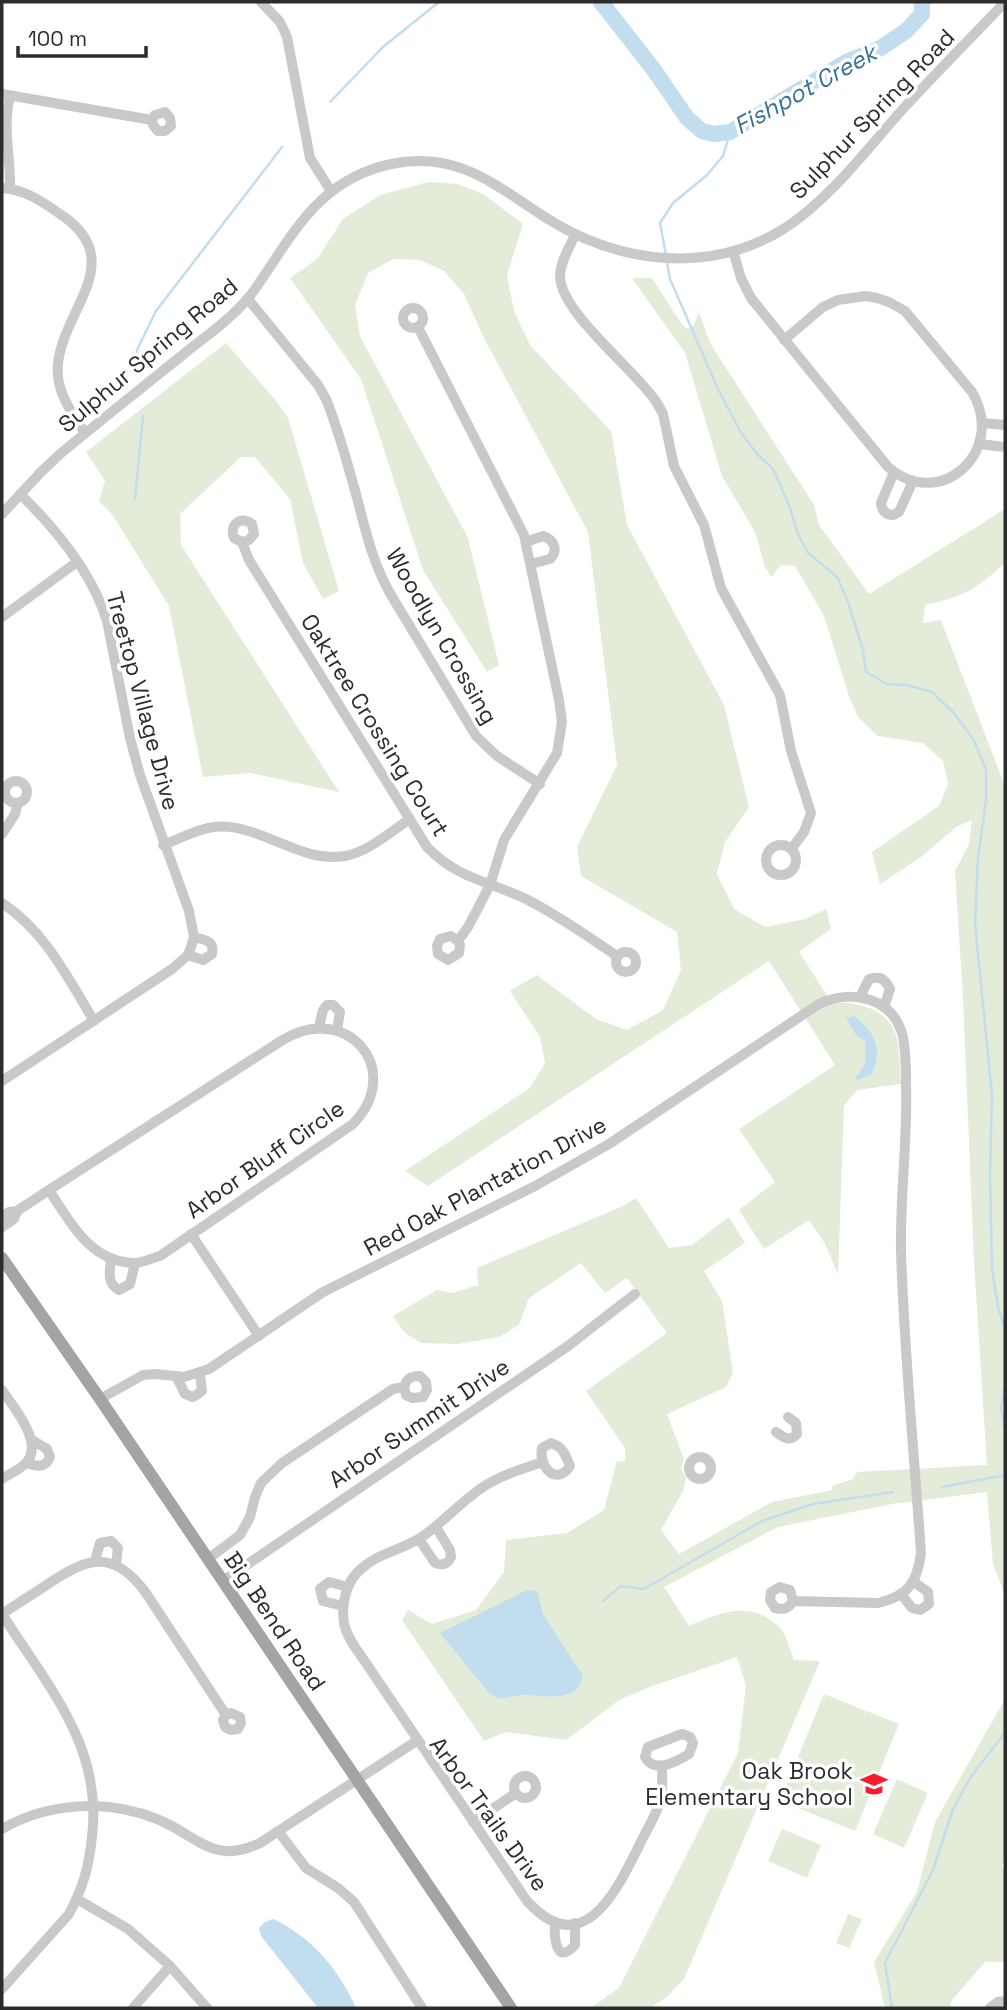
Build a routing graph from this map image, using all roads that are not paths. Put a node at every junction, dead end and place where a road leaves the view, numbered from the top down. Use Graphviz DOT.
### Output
graph roads {
  1 [pos="261,2"];
  2 [pos="1005,2"];
  3 [pos="6,96"];
  4 [pos="152,120"];
  5 [pos="6,188"];
  6 [pos="331,191"];
  7 [pos="575,235"];
  8 [pos="733,251"];
  9 [pos="248,299"];
  10 [pos="418,327"];
  11 [pos="784,340"];
  12 [pos="983,422"];
  13 [pos="1005,425"];
  14 [pos="85,433"];
  15 [pos="979,444"];
  16 [pos="1005,447"];
  17 [pos="894,472"];
  18 [pos="913,481"];
  19 [pos="20,494"];
  20 [pos="2,514"];
  21 [pos="242,542"];
  22 [pos="526,542"];
  23 [pos="76,562"];
  24 [pos="531,564"];
  25 [pos="2,617"];
  26 [pos="540,784"];
  27 [pos="18,803"];
  28 [pos="410,819"];
  29 [pos="2,834"];
  30 [pos="163,845"];
  31 [pos="792,848"];
  32 [pos="490,885"];
  33 [pos="2,903"];
  34 [pos="194,937"];
  35 [pos="458,941"];
  36 [pos="188,955"];
  37 [pos="617,956"];
  38 [pos="860,997"];
  39 [pos="884,1007"];
  40 [pos="94,1021"];
  41 [pos="319,1027"];
  42 [pos="337,1030"];
  43 [pos="2,1081"];
  44 [pos="49,1190"];
  45 [pos="17,1211"];
  46 [pos="2,1216"];
  47 [pos="2,1227"];
  48 [pos="191,1234"];
  49 [pos="2,1258"];
  50 [pos="111,1258"];
  51 [pos="135,1263"];
  52 [pos="635,1294"];
  53 [pos="259,1335"];
  54 [pos="200,1374"];
  55 [pos="176,1376"];
  56 [pos="404,1387"];
  57 [pos="2,1390"];
  58 [pos="100,1399"];
  59 [pos="788,1417"];
  60 [pos="776,1432"];
  61 [pos="32,1440"];
  62 [pos="543,1462"];
  63 [pos="26,1463"];
  64 [pos="2,1479"];
  65 [pos="436,1527"];
  66 [pos="419,1539"];
  67 [pos="208,1559"];
  68 [pos="95,1561"];
  69 [pos="116,1564"];
  70 [pos="223,1581"];
  71 [pos="914,1582"];
  72 [pos="348,1587"];
  73 [pos="901,1594"];
  74 [pos="793,1601"];
  75 [pos="343,1606"];
  76 [pos="2,1614"];
  77 [pos="226,1715"];
  78 [pos="418,1740"];
  79 [pos="662,1766"];
  80 [pos="357,1780"];
  81 [pos="516,1793"];
  82 [pos="94,1805"];
  83 [pos="473,1822"];
  84 [pos="2,1829"];
  85 [pos="278,1831"];
  86 [pos="78,1899"];
  87 [pos="555,1922"];
  88 [pos="575,1923"];
  89 [pos="170,1966"];
  90 [pos="2,1989"];
  91 [pos="1005,2001"];
  92 [pos="133,2008"];
  93 [pos="207,2008"];
  94 [pos="422,2008"];
  95 [pos="511,2008"];
  96 [pos="990,2008"];
  1 -- 6 [label="street"];
  2 -- 8 [label="street, Sulphur Spring Road"];
  3 -- 4 [label="street"];
  3 -- 5 [label="street"];
  5 -- 14 [label="street"];
  6 -- 7 [label="street, Sulphur Spring Road"];
  6 -- 9 [label="street, Sulphur Spring Road"];
  7 -- 8 [label="street, Sulphur Spring Road"];
  7 -- 31 [label="street"];
  8 -- 11 [label="street"];
  9 -- 14 [label="street, Sulphur Spring Road"];
  9 -- 26 [label="street, Woodlyn Crossing"];
  10 -- 22 [label="street"];
  11 -- 12 [label="street"];
  11 -- 17 [label="street"];
  12 -- 13 [label="street"];
  12 -- 15 [label="street"];
  14 -- 19 [label="street, Sulphur Spring Road"];
  15 -- 16 [label="street"];
  15 -- 18 [label="street"];
  17 -- 18 [label="street"];
  17 -- 18 [label="street"];
  19 -- 20 [label="street, Sulphur Spring Road"];
  19 -- 23 [label="street, Treetop Village Drive"];
  21 -- 28 [label="street, Oaktree Crossing Court"];
  22 -- 24 [label="street"];
  22 -- 24 [label="street"];
  23 -- 25 [label="street"];
  23 -- 30 [label="street, Treetop Village Drive"];
  24 -- 26 [label="street"];
  26 -- 32 [label="street"];
  27 -- 29 [label="street"];
  28 -- 30 [label="street"];
  28 -- 32 [label="street, Oaktree Crossing Court"];
  30 -- 34 [label="street, Treetop Village Drive"];
  32 -- 35 [label="street"];
  32 -- 37 [label="street, Oaktree Crossing Court"];
  33 -- 40 [label="street"];
  34 -- 36 [label="street"];
  34 -- 36 [label="street, Treetop Village Drive"];
  36 -- 40 [label="street, Treetop Village Drive"];
  38 -- 39 [label="street"];
  38 -- 39 [label="street"];
  38 -- 53 [label="street, Red Oak Plantation Drive"];
  39 -- 71 [label="street"];
  40 -- 43 [label="street, Treetop Village Drive"];
  41 -- 42 [label="street, Arbor Bluff Circle"];
  41 -- 42 [label="street, Arbor Bluff Circle"];
  41 -- 44 [label="street, Arbor Bluff Circle"];
  42 -- 48 [label="street, Arbor Bluff Circle"];
  44 -- 45 [label="street, Arbor Bluff Circle"];
  44 -- 50 [label="street"];
  45 -- 46 [label="street, Arbor Bluff Circle"];
  45 -- 47 [label="street, Arbor Bluff Circle"];
  48 -- 51 [label="street, Arbor Bluff Circle"];
  48 -- 53 [label="street"];
  49 -- 58 [label="main road, Big Bend Road"];
  50 -- 51 [label="street"];
  50 -- 51 [label="street"];
  52 -- 70 [label="street, Arbor Summit Drive"];
  53 -- 54 [label="street, Red Oak Plantation Drive"];
  54 -- 55 [label="street, Red Oak Plantation Drive"];
  54 -- 55 [label="street, Red Oak Plantation Drive"];
  55 -- 58 [label="street, Red Oak Plantation Drive"];
  56 -- 67 [label="street"];
  57 -- 61 [label="street"];
  58 -- 67 [label="main road, Big Bend Road"];
  59 -- 60 [label="street"];
  61 -- 63 [label="street"];
  61 -- 63 [label="street"];
  62 -- 65 [label="street"];
  63 -- 64 [label="street"];
  65 -- 66 [label="street"];
  65 -- 66 [label="street"];
  66 -- 72 [label="street"];
  67 -- 70 [label="main road, Big Bend Road"];
  68 -- 69 [label="street"];
  68 -- 69 [label="street"];
  68 -- 76 [label="street"];
  69 -- 77 [label="street"];
  70 -- 80 [label="main road, Big Bend Road"];
  71 -- 73 [label="street"];
  71 -- 73 [label="street"];
  72 -- 75 [label="street"];
  72 -- 75 [label="street"];
  73 -- 74 [label="street"];
  75 -- 78 [label="street"];
  76 -- 82 [label="street"];
  78 -- 80 [label="street, Arbor Trails Drive"];
  78 -- 83 [label="street, Arbor Trails Drive"];
  79 -- 79 [label="street"];
  79 -- 88 [label="street"];
  80 -- 85 [label="street, Arbor Trails Drive"];
  80 -- 95 [label="main road, Big Bend Road"];
  81 -- 83 [label="street"];
  82 -- 84 [label="street, Arbor Trails Drive"];
  82 -- 85 [label="street, Arbor Trails Drive"];
  82 -- 86 [label="street"];
  83 -- 87 [label="street, Arbor Trails Drive"];
  85 -- 94 [label="street"];
  86 -- 89 [label="street"];
  86 -- 90 [label="street"];
  87 -- 88 [label="street"];
  87 -- 88 [label="street"];
  89 -- 92 [label="street"];
  89 -- 93 [label="street"];
  91 -- 96 [label="street"];
}
